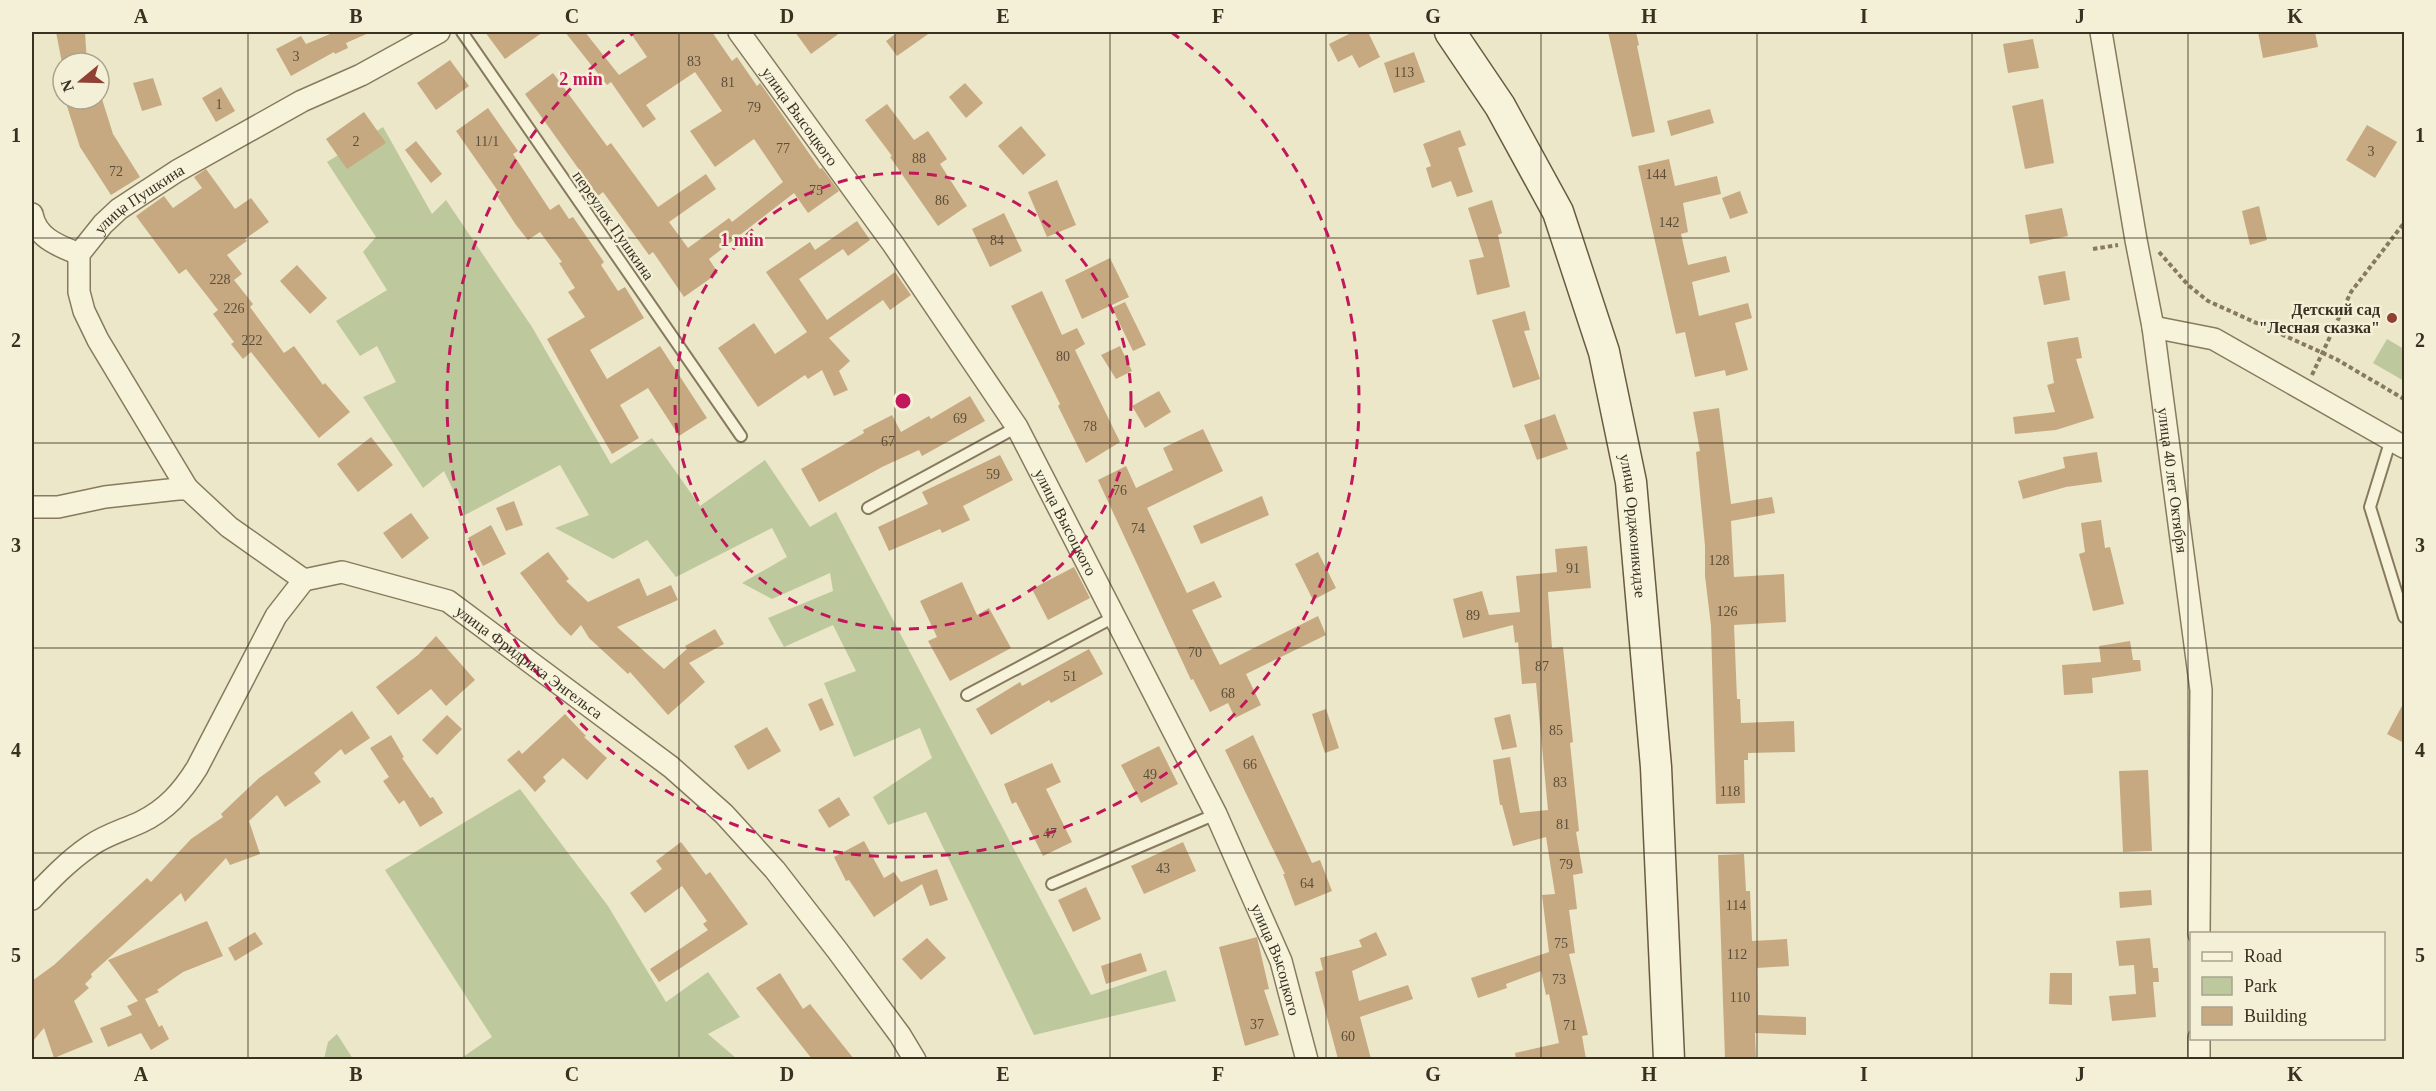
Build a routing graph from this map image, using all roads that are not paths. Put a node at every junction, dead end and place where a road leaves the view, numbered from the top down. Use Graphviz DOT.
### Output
graph roads {
  1 [pos="439,32"];
  2 [pos="462,32"];
  3 [pos="739,32"];
  4 [pos="1450,32"];
  5 [pos="2101,32"];
  6 [pos="32,214"];
  7 [pos="79,254"];
  8 [pos="2153,327"];
  9 [pos="1017,428"];
  10 [pos="741,436"];
  11 [pos="2400,441"];
  12 [pos="187,488"];
  13 [pos="32,507"];
  14 [pos="868,508"];
  15 [pos="304,580"];
  16 [pos="1114,617"];
  17 [pos="2404,617"];
  18 [pos="968,696"];
  19 [pos="1216,814"];
  20 [pos="1052,884"];
  21 [pos="32,899"];
  22 [pos="2199,932"];
  23 [pos="2199,1040"];
  24 [pos="915,1059"];
  25 [pos="1307,1059"];
  26 [pos="1669,1059"];
  27 [pos="2199,1059"];
  1 -- 7 [label="street, улица Пушкина"];
  2 -- 10 [label="lane, переулок Пушкина"];
  3 -- 9 [label="street, улица Высоцкого"];
  4 -- 26 [label="main road, улица Орджоникидзе"];
  5 -- 8 [label="street, улица 40 лет Октября"];
  6 -- 7 [label="street"];
  7 -- 12 [label="street"];
  8 -- 11 [label="street"];
  8 -- 22 [label="street, улица 40 лет Октября"];
  9 -- 14 [label="lane"];
  9 -- 16 [label="street, улица Высоцкого"];
  11 -- 17 [label="lane"];
  12 -- 13 [label="street"];
  12 -- 15 [label="street"];
  15 -- 21 [label="street"];
  15 -- 24 [label="street, улица Фридриха Энгельса"];
  16 -- 18 [label="lane"];
  16 -- 19 [label="street, улица Высоцкого"];
  19 -- 20 [label="lane"];
  19 -- 25 [label="street, улица Высоцкого"];
  23 -- 27 [label="street"];
}
